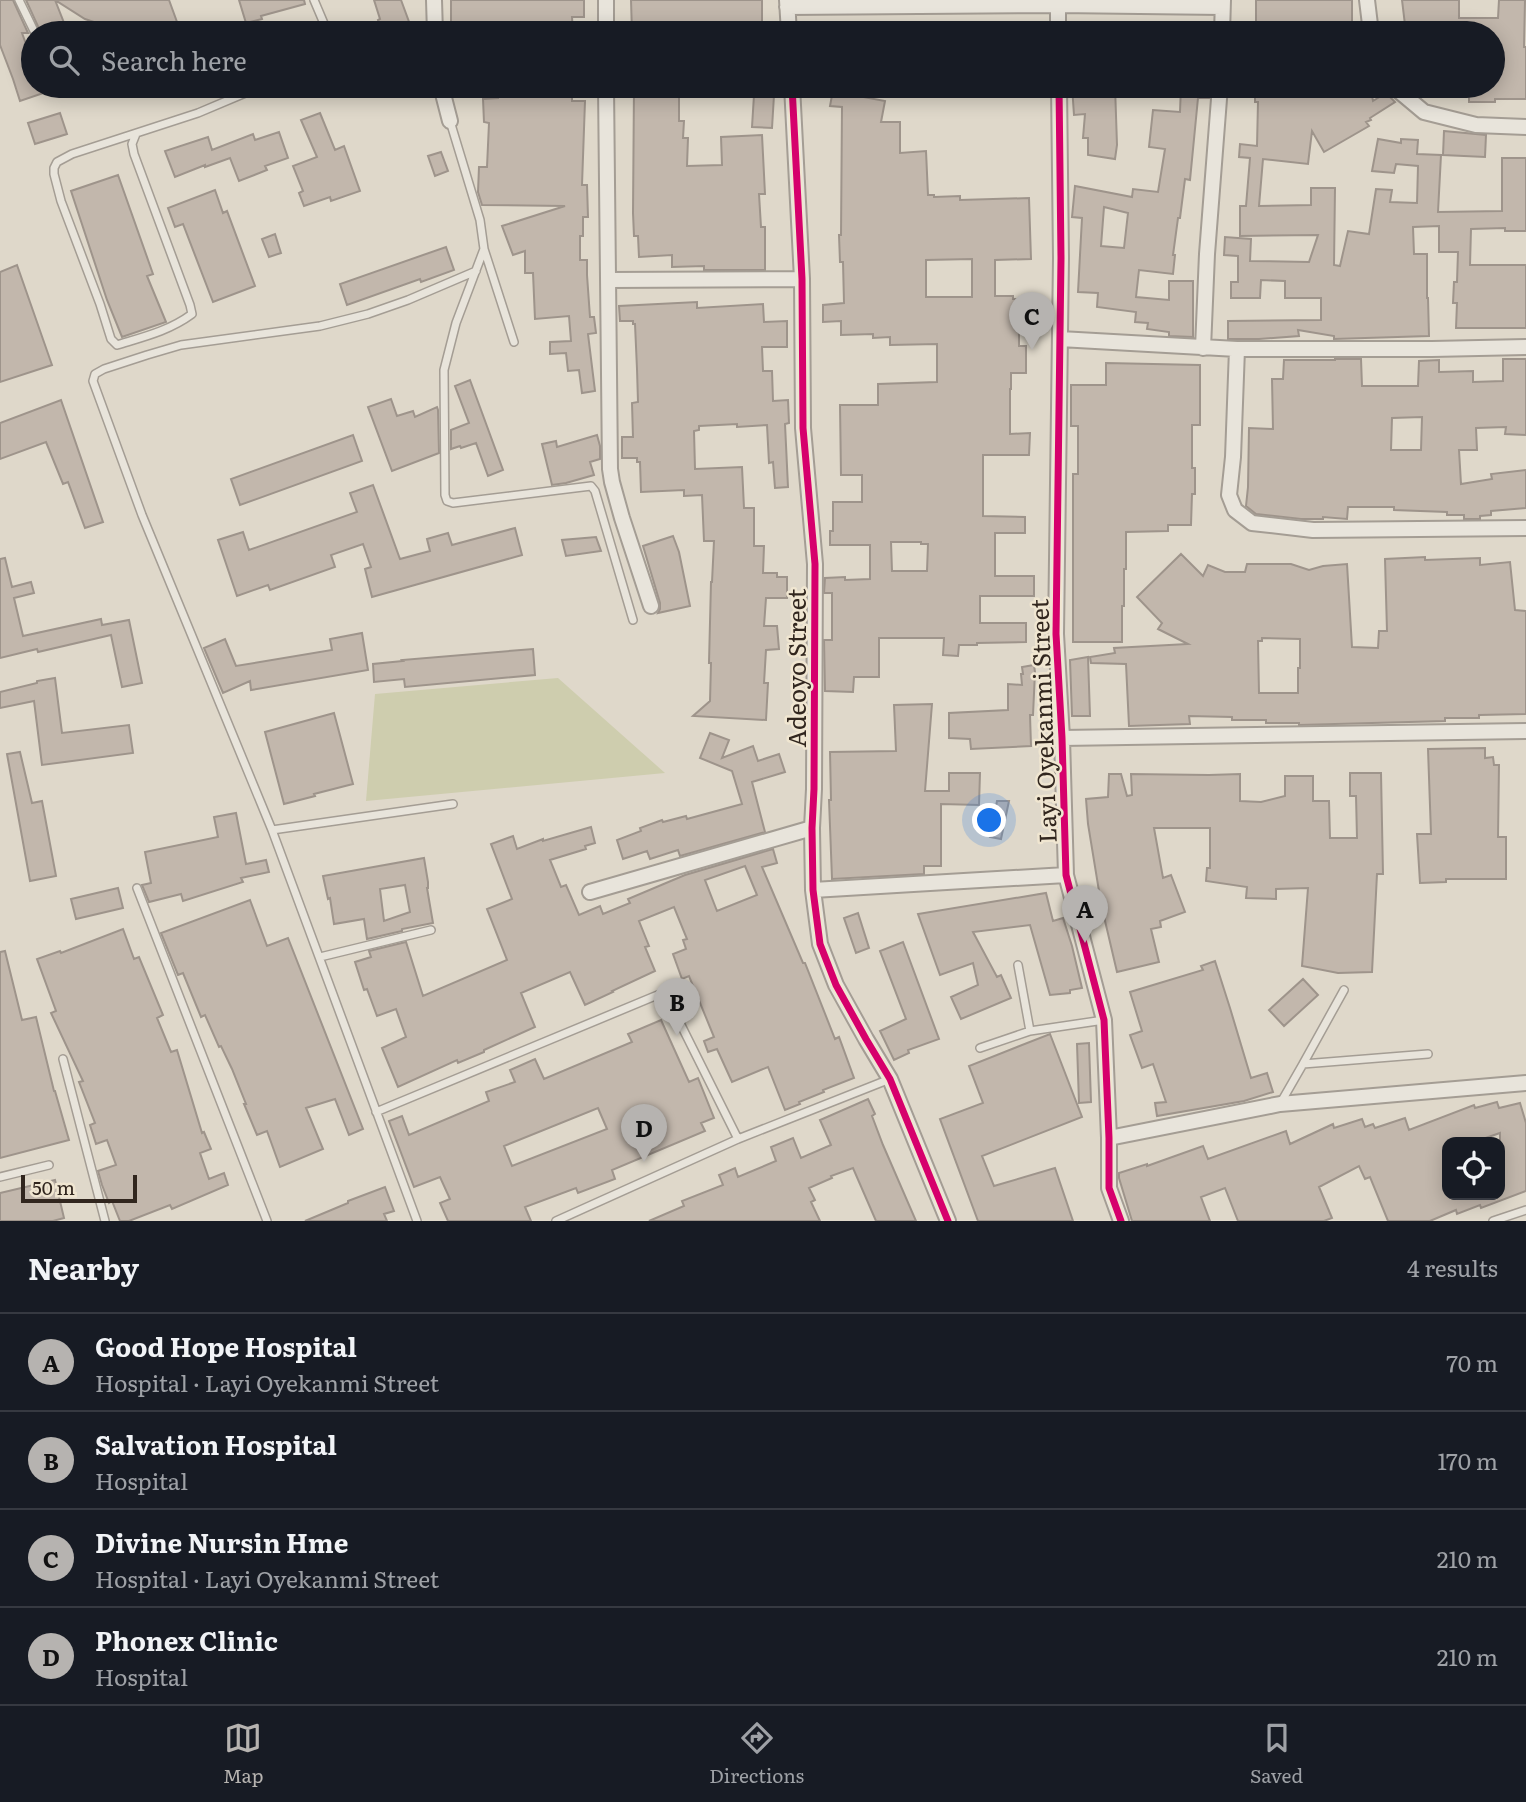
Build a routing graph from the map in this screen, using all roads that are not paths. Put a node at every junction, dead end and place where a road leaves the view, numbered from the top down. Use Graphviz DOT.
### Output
graph roads {
  1 [pos="19,0"];
  2 [pos="314,0"];
  3 [pos="434,0"];
  4 [pos="606,0"];
  5 [pos="1367,0"];
  6 [pos="788,3"];
  7 [pos="1058,3"];
  8 [pos="1223,4"];
  9 [pos="29,21"];
  10 [pos="323,21"];
  11 [pos="435,21"];
  12 [pos="606,21"];
  13 [pos="789,21"];
  14 [pos="1058,21"];
  15 [pos="1370,21"];
  16 [pos="234,98"];
  17 [pos="444,98"];
  18 [pos="607,98"];
  19 [pos="793,98"];
  20 [pos="1059,98"];
  21 [pos="1220,98"];
  22 [pos="1408,98"];
  23 [pos="450,121"];
  24 [pos="1526,127"];
  25 [pos="135,134"];
  26 [pos="484,249"];
  27 [pos="476,271"];
  28 [pos="802,279"];
  29 [pos="609,280"];
  30 [pos="1060,339"];
  31 [pos="514,342"];
  32 [pos="1526,347"];
  33 [pos="1203,348"];
  34 [pos="1237,349"];
  35 [pos="1526,528"];
  36 [pos="651,606"];
  37 [pos="633,620"];
  38 [pos="1526,731"];
  39 [pos="1062,738"];
  40 [pos="453,804"];
  41 [pos="811,828"];
  42 [pos="272,830"];
  43 [pos="1066,875"];
  44 [pos="136,888"];
  45 [pos="813,890"];
  46 [pos="590,892"];
  47 [pos="431,930"];
  48 [pos="320,957"];
  49 [pos="1018,965"];
  50 [pos="1344,990"];
  51 [pos="1104,1020"];
  52 [pos="1030,1031"];
  53 [pos="979,1048"];
  54 [pos="1428,1054"];
  55 [pos="63,1059"];
  56 [pos="1303,1064"];
  57 [pos="890,1079"];
  58 [pos="1526,1083"];
  59 [pos="1280,1104"];
  60 [pos="376,1112"];
  61 [pos="1108,1138"];
  62 [pos="738,1139"];
  63 [pos="50,1165"];
  64 [pos="0,1177"];
  65 [pos="1526,1210"];
  66 [pos="105,1221"];
  67 [pos="267,1221"];
  68 [pos="417,1221"];
  69 [pos="555,1221"];
  70 [pos="948,1221"];
  71 [pos="1121,1221"];
  72 [pos="1493,1221"];
  1 -- 9 [label="lane"];
  2 -- 10 [label="lane"];
  3 -- 11 [label="street"];
  4 -- 12 [label="street"];
  5 -- 15 [label="street"];
  6 -- 7 [label="street"];
  6 -- 13 [label="street"];
  7 -- 8 [label="street"];
  7 -- 14 [label="street"];
  16 -- 25 [label="lane"];
  17 -- 23 [label="street"];
  18 -- 29 [label="street"];
  19 -- 28 [label="street, Adeoyo Street"];
  20 -- 30 [label="street, Layi Oyekanmi Street"];
  21 -- 33 [label="street"];
  22 -- 24 [label="street"];
  23 -- 26 [label="lane"];
  25 -- 25 [label="lane"];
  26 -- 27 [label="lane"];
  26 -- 31 [label="lane"];
  27 -- 37 [label="lane"];
  27 -- 42 [label="lane"];
  28 -- 29 [label="street"];
  28 -- 41 [label="street, Adeoyo Street"];
  29 -- 36 [label="street"];
  30 -- 33 [label="street"];
  30 -- 39 [label="street, Layi Oyekanmi Street"];
  32 -- 34 [label="street"];
  33 -- 34 [label="street"];
  34 -- 35 [label="street"];
  38 -- 39 [label="street"];
  39 -- 43 [label="street, Layi Oyekanmi Street"];
  40 -- 42 [label="lane"];
  41 -- 45 [label="street, Adeoyo Street"];
  41 -- 46 [label="street"];
  42 -- 48 [label="lane"];
  43 -- 45 [label="street"];
  43 -- 51 [label="street, Layi Oyekanmi Street"];
  44 -- 67 [label="lane"];
  45 -- 57 [label="street, Adeoyo Street"];
  47 -- 48 [label="lane"];
  48 -- 60 [label="lane"];
  49 -- 52 [label="lane"];
  50 -- 56 [label="lane"];
  51 -- 52 [label="lane"];
  51 -- 61 [label="street, Layi Oyekanmi Street"];
  52 -- 53 [label="lane"];
  54 -- 56 [label="lane"];
  55 -- 66 [label="lane"];
  56 -- 59 [label="lane"];
  57 -- 62 [label="lane"];
  57 -- 70 [label="street, Adeoyo Street"];
  58 -- 59 [label="street"];
  59 -- 61 [label="street"];
  60 -- 62 [label="lane"];
  60 -- 68 [label="lane"];
  61 -- 71 [label="street, Layi Oyekanmi Street"];
  62 -- 69 [label="lane"];
  63 -- 64 [label="lane"];
  65 -- 72 [label="lane"];
}
